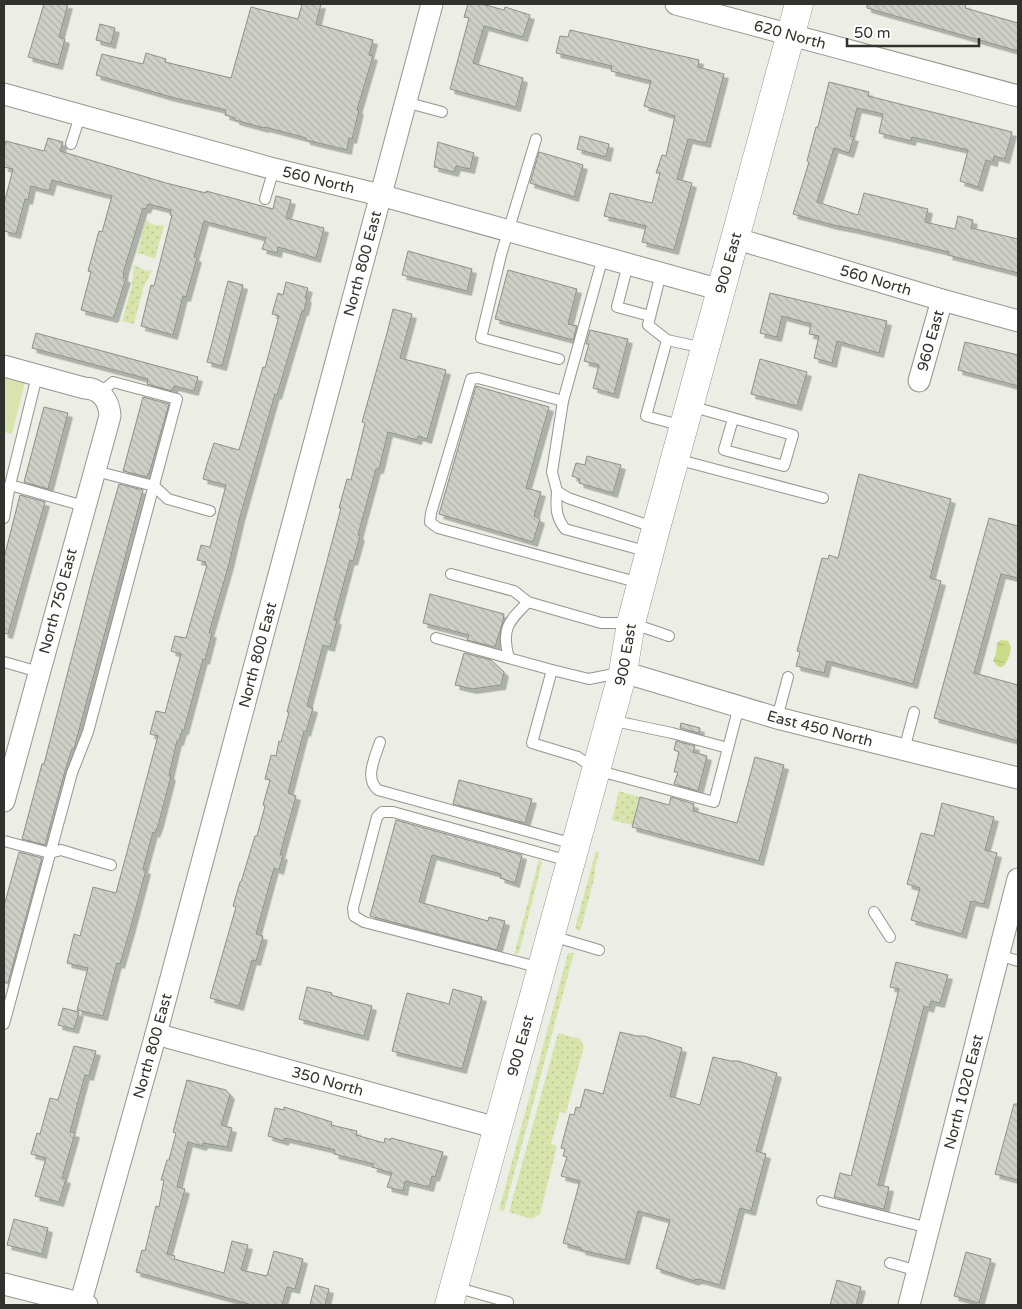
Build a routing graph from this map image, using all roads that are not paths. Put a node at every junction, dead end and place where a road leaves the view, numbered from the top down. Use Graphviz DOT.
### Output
graph roads {
  1 [pos="432,4"];
  2 [pos="676,4"];
  3 [pos="799,4"];
  4 [pos="791,34"];
  5 [pos="4,94"];
  6 [pos="1018,96"];
  7 [pos="404,102"];
  8 [pos="442,112"];
  9 [pos="80,116"];
  10 [pos="536,139"];
  11 [pos="71,144"];
  12 [pos="274,169"];
  13 [pos="380,195"];
  14 [pos="265,199"];
  15 [pos="509,231"];
  16 [pos="734,238"];
  17 [pos="603,257"];
  18 [pos="628,264"];
  19 [pos="661,273"];
  20 [pos="721,290"];
  21 [pos="942,300"];
  22 [pos="650,316"];
  23 [pos="1018,321"];
  24 [pos="667,340"];
  25 [pos="705,348"];
  26 [pos="559,359"];
  27 [pos="4,366"];
  28 [pos="37,376"];
  29 [pos="919,380"];
  30 [pos="104,397"];
  31 [pos="563,400"];
  32 [pos="686,416"];
  33 [pos="733,419"];
  34 [pos="675,458"];
  35 [pos="107,474"];
  36 [pos="10,485"];
  37 [pos="154,486"];
  38 [pos="557,491"];
  39 [pos="823,498"];
  40 [pos="84,506"];
  41 [pos="210,511"];
  42 [pos="4,518"];
  43 [pos="653,541"];
  44 [pos="450,574"];
  45 [pos="642,583"];
  46 [pos="528,602"];
  47 [pos="631,623"];
  48 [pos="669,636"];
  49 [pos="436,638"];
  50 [pos="510,658"];
  51 [pos="4,662"];
  52 [pos="552,670"];
  53 [pos="39,672"];
  54 [pos="622,672"];
  55 [pos="788,677"];
  56 [pos="739,706"];
  57 [pos="914,712"];
  58 [pos="777,718"];
  59 [pos="609,720"];
  60 [pos="380,742"];
  61 [pos="728,748"];
  62 [pos="904,750"];
  63 [pos="596,770"];
  64 [pos="1018,778"];
  65 [pos="4,801"];
  66 [pos="4,841"];
  67 [pos="50,853"];
  68 [pos="573,853"];
  69 [pos="111,865"];
  70 [pos="1018,879"];
  71 [pos="874,912"];
  72 [pos="550,936"];
  73 [pos="890,937"];
  74 [pos="599,950"];
  75 [pos="1009,958"];
  76 [pos="541,968"];
  77 [pos="4,1024"];
  78 [pos="156,1034"];
  79 [pos="497,1128"];
  80 [pos="822,1201"];
  81 [pos="929,1228"];
  82 [pos="890,1263"];
  83 [pos="918,1271"];
  84 [pos="4,1284"];
  85 [pos="451,1296"];
  86 [pos="508,1302"];
  87 [pos="83,1305"];
  88 [pos="909,1305"];
  1 -- 7 [label="street, North 800 East"];
  2 -- 4 [label="street, 620 North"];
  3 -- 4 [label="main road, 900 East"];
  4 -- 6 [label="street, 620 North"];
  4 -- 16 [label="main road, 900 East"];
  5 -- 9 [label="street, 560 North"];
  7 -- 8 [label="lane"];
  7 -- 13 [label="street, North 800 East"];
  9 -- 11 [label="lane"];
  9 -- 12 [label="street, 560 North"];
  10 -- 15 [label="lane"];
  12 -- 13 [label="street, 560 North"];
  12 -- 14 [label="lane"];
  13 -- 15 [label="street, 560 North"];
  13 -- 78 [label="street, North 800 East"];
  15 -- 17 [label="street, 560 North"];
  15 -- 26 [label="lane"];
  16 -- 20 [label="main road, 900 East"];
  16 -- 21 [label="street, 560 North"];
  17 -- 18 [label="street, 560 North"];
  17 -- 31 [label="lane"];
  18 -- 19 [label="street, 560 North"];
  18 -- 22 [label="lane"];
  19 -- 20 [label="street, 560 North"];
  19 -- 22 [label="lane"];
  20 -- 25 [label="main road, 900 East"];
  21 -- 23 [label="street, 560 North"];
  21 -- 29 [label="street, 960 East"];
  22 -- 24 [label="lane"];
  24 -- 25 [label="lane"];
  24 -- 32 [label="lane"];
  25 -- 32 [label="main road, 900 East"];
  27 -- 28 [label="street"];
  28 -- 30 [label="street"];
  28 -- 36 [label="lane"];
  30 -- 37 [label="lane"];
  30 -- 40 [label="street, North 750 East"];
  31 -- 38 [label="lane"];
  31 -- 45 [label="lane"];
  32 -- 33 [label="lane"];
  32 -- 34 [label="main road, 900 East"];
  33 -- 33 [label="lane"];
  34 -- 39 [label="lane"];
  34 -- 43 [label="main road, 900 East"];
  35 -- 37 [label="lane"];
  36 -- 40 [label="lane"];
  36 -- 42 [label="lane"];
  37 -- 41 [label="lane"];
  37 -- 67 [label="lane"];
  38 -- 43 [label="lane"];
  38 -- 43 [label="lane"];
  40 -- 53 [label="street, North 750 East"];
  43 -- 45 [label="main road, 900 East"];
  44 -- 46 [label="lane"];
  45 -- 47 [label="main road, 900 East"];
  46 -- 47 [label="lane"];
  46 -- 50 [label="lane"];
  47 -- 48 [label="lane"];
  47 -- 54 [label="main road, 900 East"];
  49 -- 50 [label="lane"];
  50 -- 52 [label="lane"];
  51 -- 53 [label="lane"];
  52 -- 54 [label="lane"];
  52 -- 63 [label="lane"];
  53 -- 65 [label="street, North 750 East"];
  54 -- 56 [label="street, East 450 North"];
  54 -- 59 [label="main road, 900 East"];
  55 -- 58 [label="lane"];
  56 -- 58 [label="street, East 450 North"];
  56 -- 61 [label="lane"];
  57 -- 62 [label="lane"];
  58 -- 62 [label="street, East 450 North"];
  59 -- 61 [label="lane"];
  59 -- 63 [label="main road, 900 East"];
  60 -- 68 [label="lane"];
  61 -- 63 [label="lane"];
  62 -- 64 [label="street, East 450 North"];
  63 -- 68 [label="main road, 900 East"];
  66 -- 67 [label="lane"];
  67 -- 69 [label="lane"];
  67 -- 77 [label="lane"];
  68 -- 72 [label="main road, 900 East"];
  68 -- 76 [label="lane"];
  70 -- 75 [label="street, North 1020 East"];
  71 -- 73 [label="lane"];
  72 -- 74 [label="lane"];
  72 -- 76 [label="main road, 900 East"];
  75 -- 81 [label="street, North 1020 East"];
  76 -- 79 [label="main road, 900 East"];
  78 -- 79 [label="street, 350 North"];
  78 -- 87 [label="street, North 800 East"];
  79 -- 85 [label="main road, 900 East"];
  80 -- 81 [label="lane"];
  81 -- 83 [label="street, North 1020 East"];
  82 -- 83 [label="lane"];
  83 -- 88 [label="street, North 1020 East"];
  84 -- 87 [label="street"];
  85 -- 86 [label="lane"];
}
